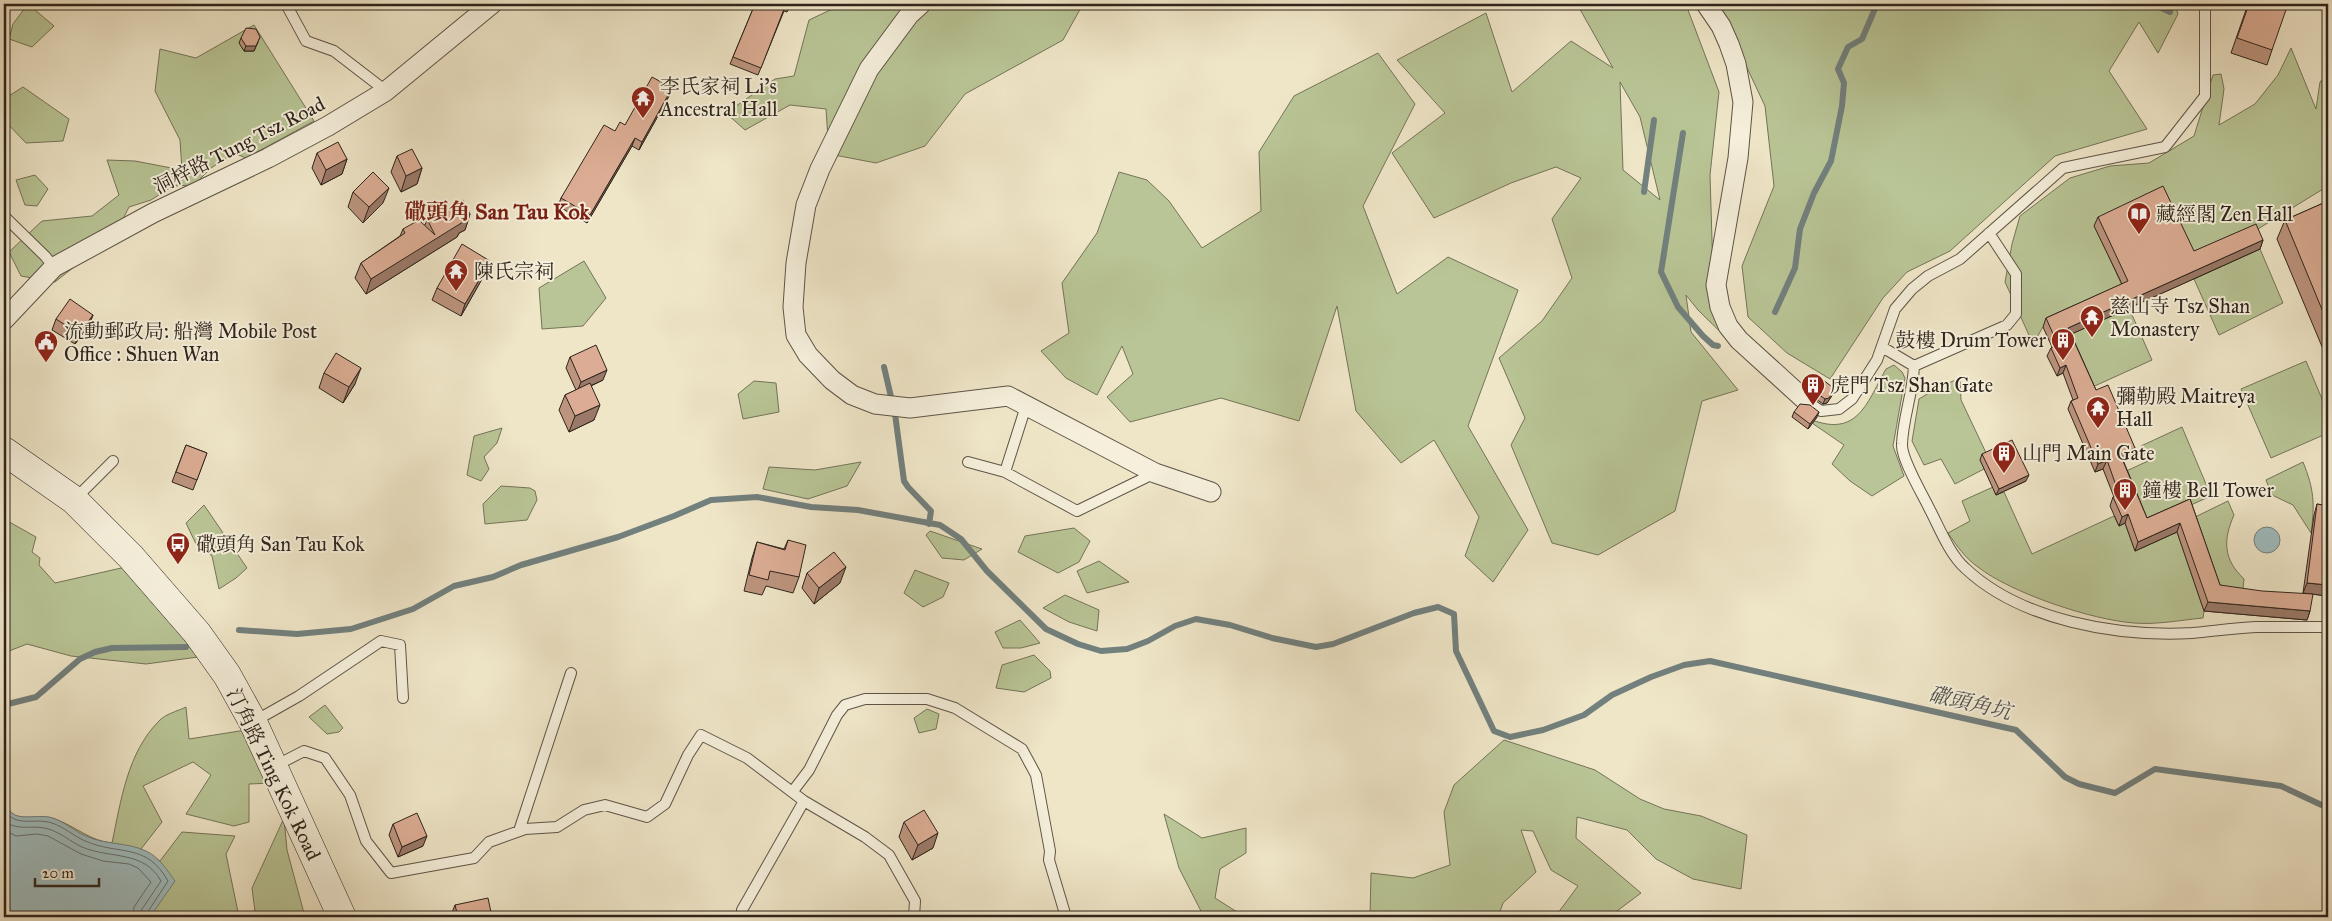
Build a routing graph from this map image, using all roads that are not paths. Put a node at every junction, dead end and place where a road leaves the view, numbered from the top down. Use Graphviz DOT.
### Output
graph roads {
  1 [pos="286,4"];
  2 [pos="492,4"];
  3 [pos="921,4"];
  4 [pos="1706,4"];
  5 [pos="2205,4"];
  6 [pos="386,91"];
  7 [pos="4,216"];
  8 [pos="1989,233"];
  9 [pos="54,267"];
  10 [pos="4,320"];
  11 [pos="1882,347"];
  12 [pos="1914,366"];
  13 [pos="1805,400"];
  14 [pos="1026,406"];
  15 [pos="4,451"];
  16 [pos="113,461"];
  17 [pos="968,462"];
  18 [pos="1005,472"];
  19 [pos="1155,473"];
  20 [pos="1211,492"];
  21 [pos="74,500"];
  22 [pos="2328,627"];
  23 [pos="571,673"];
  24 [pos="403,698"];
  25 [pos="253,722"];
  26 [pos="273,767"];
  27 [pos="793,791"];
  28 [pos="804,801"];
  29 [pos="519,831"];
  30 [pos="742,910"];
  31 [pos="342,917"];
  32 [pos="914,917"];
  33 [pos="1066,917"];
  1 -- 6 [label="lane"];
  2 -- 6 [label="street, 洞梓路 Tung Tsz Road"];
  3 -- 14 [label="street"];
  4 -- 13 [label="street"];
  5 -- 8 [label="lane"];
  6 -- 9 [label="street, 洞梓路 Tung Tsz Road"];
  7 -- 9 [label="lane"];
  8 -- 11 [label="lane"];
  8 -- 12 [label="lane"];
  9 -- 10 [label="street, 洞梓路 Tung Tsz Road"];
  11 -- 12 [label="lane"];
  11 -- 13 [label="lane"];
  12 -- 22 [label="lane"];
  14 -- 18 [label="lane"];
  14 -- 19 [label="street"];
  15 -- 21 [label="main road, 汀角路 Ting Kok Road"];
  16 -- 21 [label="lane"];
  17 -- 18 [label="lane"];
  18 -- 19 [label="lane"];
  19 -- 20 [label="street"];
  21 -- 25 [label="main road, 汀角路 Ting Kok Road"];
  23 -- 29 [label="lane"];
  24 -- 25 [label="lane"];
  25 -- 26 [label="main road, 汀角路 Ting Kok Road"];
  26 -- 29 [label="lane"];
  26 -- 31 [label="main road, 汀角路 Ting Kok Road"];
  27 -- 28 [label="lane"];
  27 -- 29 [label="lane"];
  27 -- 33 [label="lane"];
  28 -- 30 [label="lane"];
  28 -- 32 [label="lane"];
}
